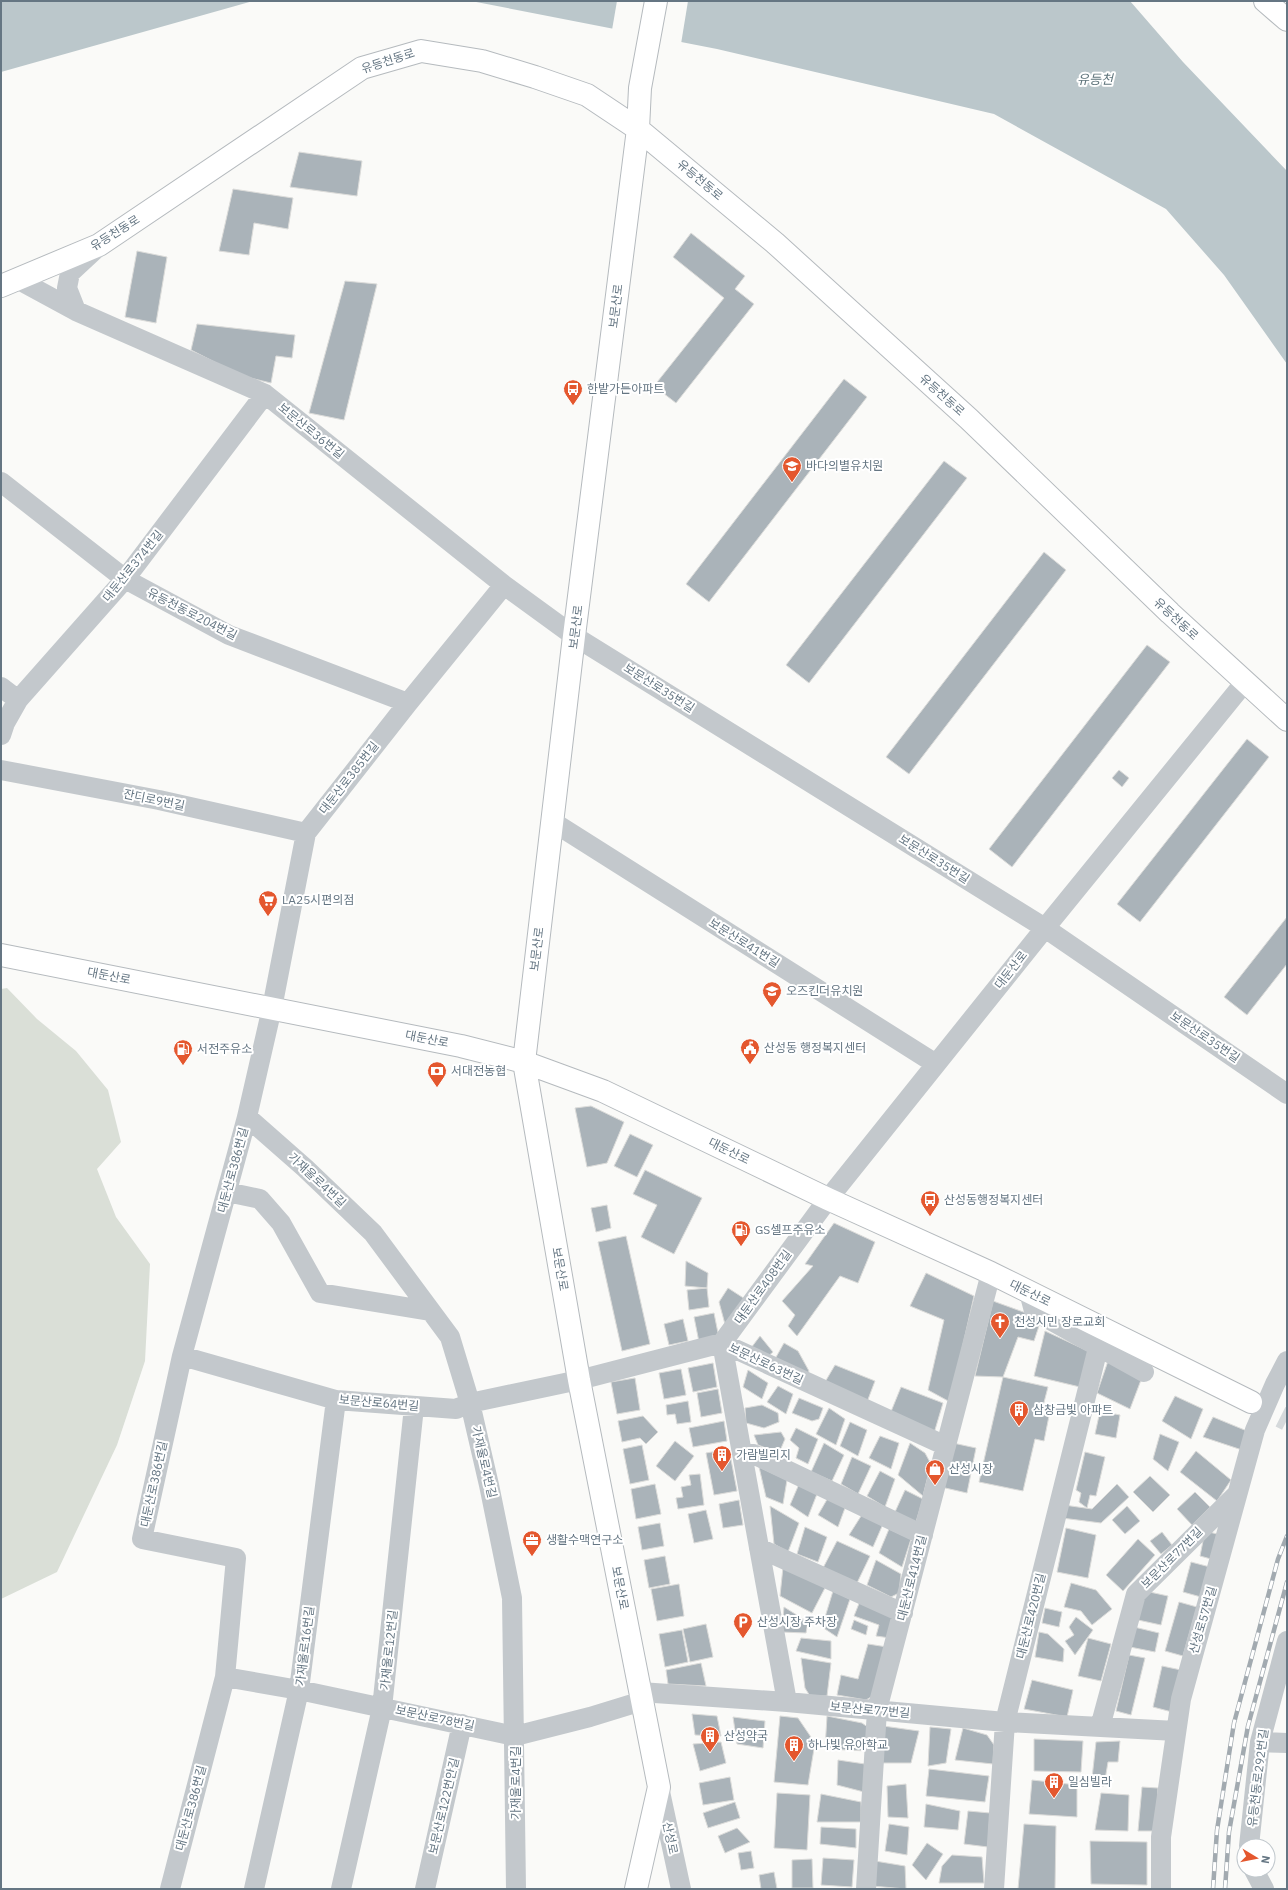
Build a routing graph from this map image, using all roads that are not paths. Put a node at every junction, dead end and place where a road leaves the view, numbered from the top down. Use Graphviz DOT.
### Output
graph roads {
  1 [pos="656,1"];
  2 [pos="1265,1"];
  3 [pos="1287,20"];
  4 [pos="638,129"];
  5 [pos="99,246"];
  6 [pos="9,282"];
  7 [pos="76,311"];
  8 [pos="265,394"];
  9 [pos="1,482"];
  10 [pos="125,579"];
  11 [pos="504,585"];
  12 [pos="574,636"];
  13 [pos="1245,682"];
  14 [pos="1,687"];
  15 [pos="18,700"];
  16 [pos="408,702"];
  17 [pos="1287,720"];
  18 [pos="1,735"];
  19 [pos="1,770"];
  20 [pos="553,822"];
  21 [pos="306,833"];
  22 [pos="1045,928"];
  23 [pos="1,955"];
  24 [pos="272,1008"];
  25 [pos="524,1062"];
  26 [pos="936,1064"];
  27 [pos="1287,1094"];
  28 [pos="247,1117"];
  29 [pos="227,1192"];
  30 [pos="828,1199"];
  31 [pos="991,1273"];
  32 [pos="1029,1292"];
  33 [pos="430,1311"];
  34 [pos="722,1343"];
  35 [pos="1098,1348"];
  36 [pos="182,1356"];
  37 [pos="1287,1361"];
  38 [pos="1144,1372"];
  39 [pos="579,1380"];
  40 [pos="336,1400"];
  41 [pos="1251,1402"];
  42 [pos="470,1403"];
  43 [pos="414,1407"];
  44 [pos="946,1446"];
  45 [pos="742,1454"];
  46 [pos="1238,1494"];
  47 [pos="923,1535"];
  48 [pos="759,1548"];
  49 [pos="903,1613"];
  50 [pos="1287,1641"];
  51 [pos="225,1677"];
  52 [pos="299,1690"];
  53 [pos="641,1696"];
  54 [pos="787,1702"];
  55 [pos="382,1708"];
  56 [pos="877,1710"];
  57 [pos="1004,1722"];
  58 [pos="462,1724"];
  59 [pos="1100,1727"];
  60 [pos="1176,1731"];
  61 [pos="515,1736"];
  62 [pos="1260,1742"];
  63 [pos="1287,1743"];
  64 [pos="659,1787"];
  65 [pos="1250,1838"];
  66 [pos="1258,1878"];
  67 [pos="170,1889"];
  68 [pos="254,1889"];
  69 [pos="341,1889"];
  70 [pos="425,1889"];
  71 [pos="516,1889"];
  72 [pos="636,1889"];
  73 [pos="681,1889"];
  74 [pos="866,1889"];
  75 [pos="994,1889"];
  76 [pos="1161,1889"];
  77 [pos="1264,1889"];
  1 -- 4 [label="main road, 보문산로"];
  2 -- 3 [label="main road"];
  4 -- 5 [label="main road, 유등천동로"];
  4 -- 12 [label="main road, 보문산로"];
  4 -- 13 [label="main road, 유등천동로"];
  5 -- 6 [label="main road, 유등천동로"];
  5 -- 7 [label="street"];
  6 -- 7 [label="street, 보문산로36번길"];
  7 -- 8 [label="street, 보문산로36번길"];
  8 -- 10 [label="street, 대둔산로374번길"];
  8 -- 11 [label="street, 보문산로36번길"];
  9 -- 10 [label="street, 유등천동로204번길"];
  10 -- 15 [label="street, 대둔산로374번길"];
  10 -- 16 [label="street, 유등천동로204번길"];
  11 -- 12 [label="street, 보문산로36번길"];
  11 -- 16 [label="street, 대둔산로385번길"];
  12 -- 20 [label="main road, 보문산로"];
  12 -- 22 [label="street, 보문산로35번길"];
  13 -- 17 [label="main road, 유등천동로"];
  13 -- 22 [label="street, 대둔산로"];
  14 -- 15 [label="street"];
  15 -- 18 [label="street, 대둔산로374번길"];
  16 -- 21 [label="street, 대둔산로385번길"];
  19 -- 21 [label="street, 잔디로9번길"];
  20 -- 25 [label="main road, 보문산로"];
  20 -- 26 [label="street, 보문산로41번길"];
  21 -- 24 [label="street, 대둔산로385번길"];
  22 -- 26 [label="street, 대둔산로"];
  22 -- 27 [label="street, 보문산로35번길"];
  23 -- 24 [label="main road, 대둔산로"];
  24 -- 25 [label="main road, 대둔산로"];
  24 -- 28 [label="street, 대둔산로386번길"];
  25 -- 30 [label="main road, 대둔산로"];
  25 -- 39 [label="main road, 보문산로"];
  26 -- 30 [label="street, 대둔산로"];
  28 -- 29 [label="street, 대둔산로386번길"];
  28 -- 33 [label="street, 가재울로4번길"];
  29 -- 33 [label="street"];
  29 -- 36 [label="street, 대둔산로386번길"];
  30 -- 31 [label="main road, 대둔산로"];
  30 -- 34 [label="street, 대둔산로408번길"];
  31 -- 32 [label="main road, 대둔산로"];
  31 -- 44 [label="street, 대둔산로414번길"];
  32 -- 35 [label="street"];
  32 -- 41 [label="main road, 대둔산로"];
  33 -- 42 [label="street, 가재울로4번길"];
  34 -- 39 [label="street, 보문산로63번길"];
  34 -- 44 [label="street, 보문산로63번길"];
  34 -- 45 [label="street"];
  35 -- 38 [label="street"];
  35 -- 57 [label="street, 대둔산로420번길"];
  36 -- 40 [label="street, 보문산로64번길"];
  36 -- 51 [label="street, 대둔산로386번길"];
  37 -- 46 [label="street, 산성로57번길"];
  39 -- 42 [label="street, 보문산로64번길"];
  39 -- 53 [label="main road, 보문산로"];
  40 -- 43 [label="street, 보문산로64번길"];
  40 -- 52 [label="street, 가재울로16번길"];
  42 -- 43 [label="street, 보문산로64번길"];
  42 -- 61 [label="street, 가재울로4번길"];
  43 -- 55 [label="street, 가재울로12번길"];
  44 -- 47 [label="street, 대둔산로414번길"];
  45 -- 47 [label="street"];
  45 -- 48 [label="street"];
  46 -- 59 [label="street, 보문산로77번길"];
  46 -- 60 [label="street, 산성로57번길"];
  47 -- 49 [label="street, 대둔산로414번길"];
  48 -- 49 [label="street"];
  48 -- 54 [label="street"];
  49 -- 56 [label="street, 대둔산로414번길"];
  50 -- 62 [label="street, 유등천동로292번길"];
  51 -- 52 [label="street, 보문산로78번길"];
  51 -- 67 [label="street, 대둔산로386번길"];
  52 -- 55 [label="street, 보문산로78번길"];
  52 -- 68 [label="street, 가재울로16번길"];
  53 -- 54 [label="street, 보문산로77번길"];
  53 -- 61 [label="street, 보문산로78번길"];
  53 -- 64 [label="main road, 보문산로"];
  54 -- 56 [label="street, 보문산로77번길"];
  55 -- 58 [label="street, 보문산로78번길"];
  55 -- 69 [label="street, 가재울로12번길"];
  56 -- 57 [label="street, 보문산로77번길"];
  56 -- 74 [label="street, 대둔산로414번길"];
  57 -- 59 [label="street, 보문산로77번길"];
  57 -- 75 [label="street, 대둔산로420번길"];
  58 -- 61 [label="street, 보문산로78번길"];
  58 -- 70 [label="street, 보문산로122번안길"];
  59 -- 60 [label="street, 보문산로77번길"];
  60 -- 76 [label="street, 산성로57번길"];
  61 -- 71 [label="street, 가재울로4번길"];
  62 -- 63 [label="street"];
  62 -- 65 [label="street, 유등천동로292번길"];
  64 -- 72 [label="main road, 보문산로"];
  64 -- 73 [label="street, 산성로"];
  66 -- 77 [label="street"];
}
